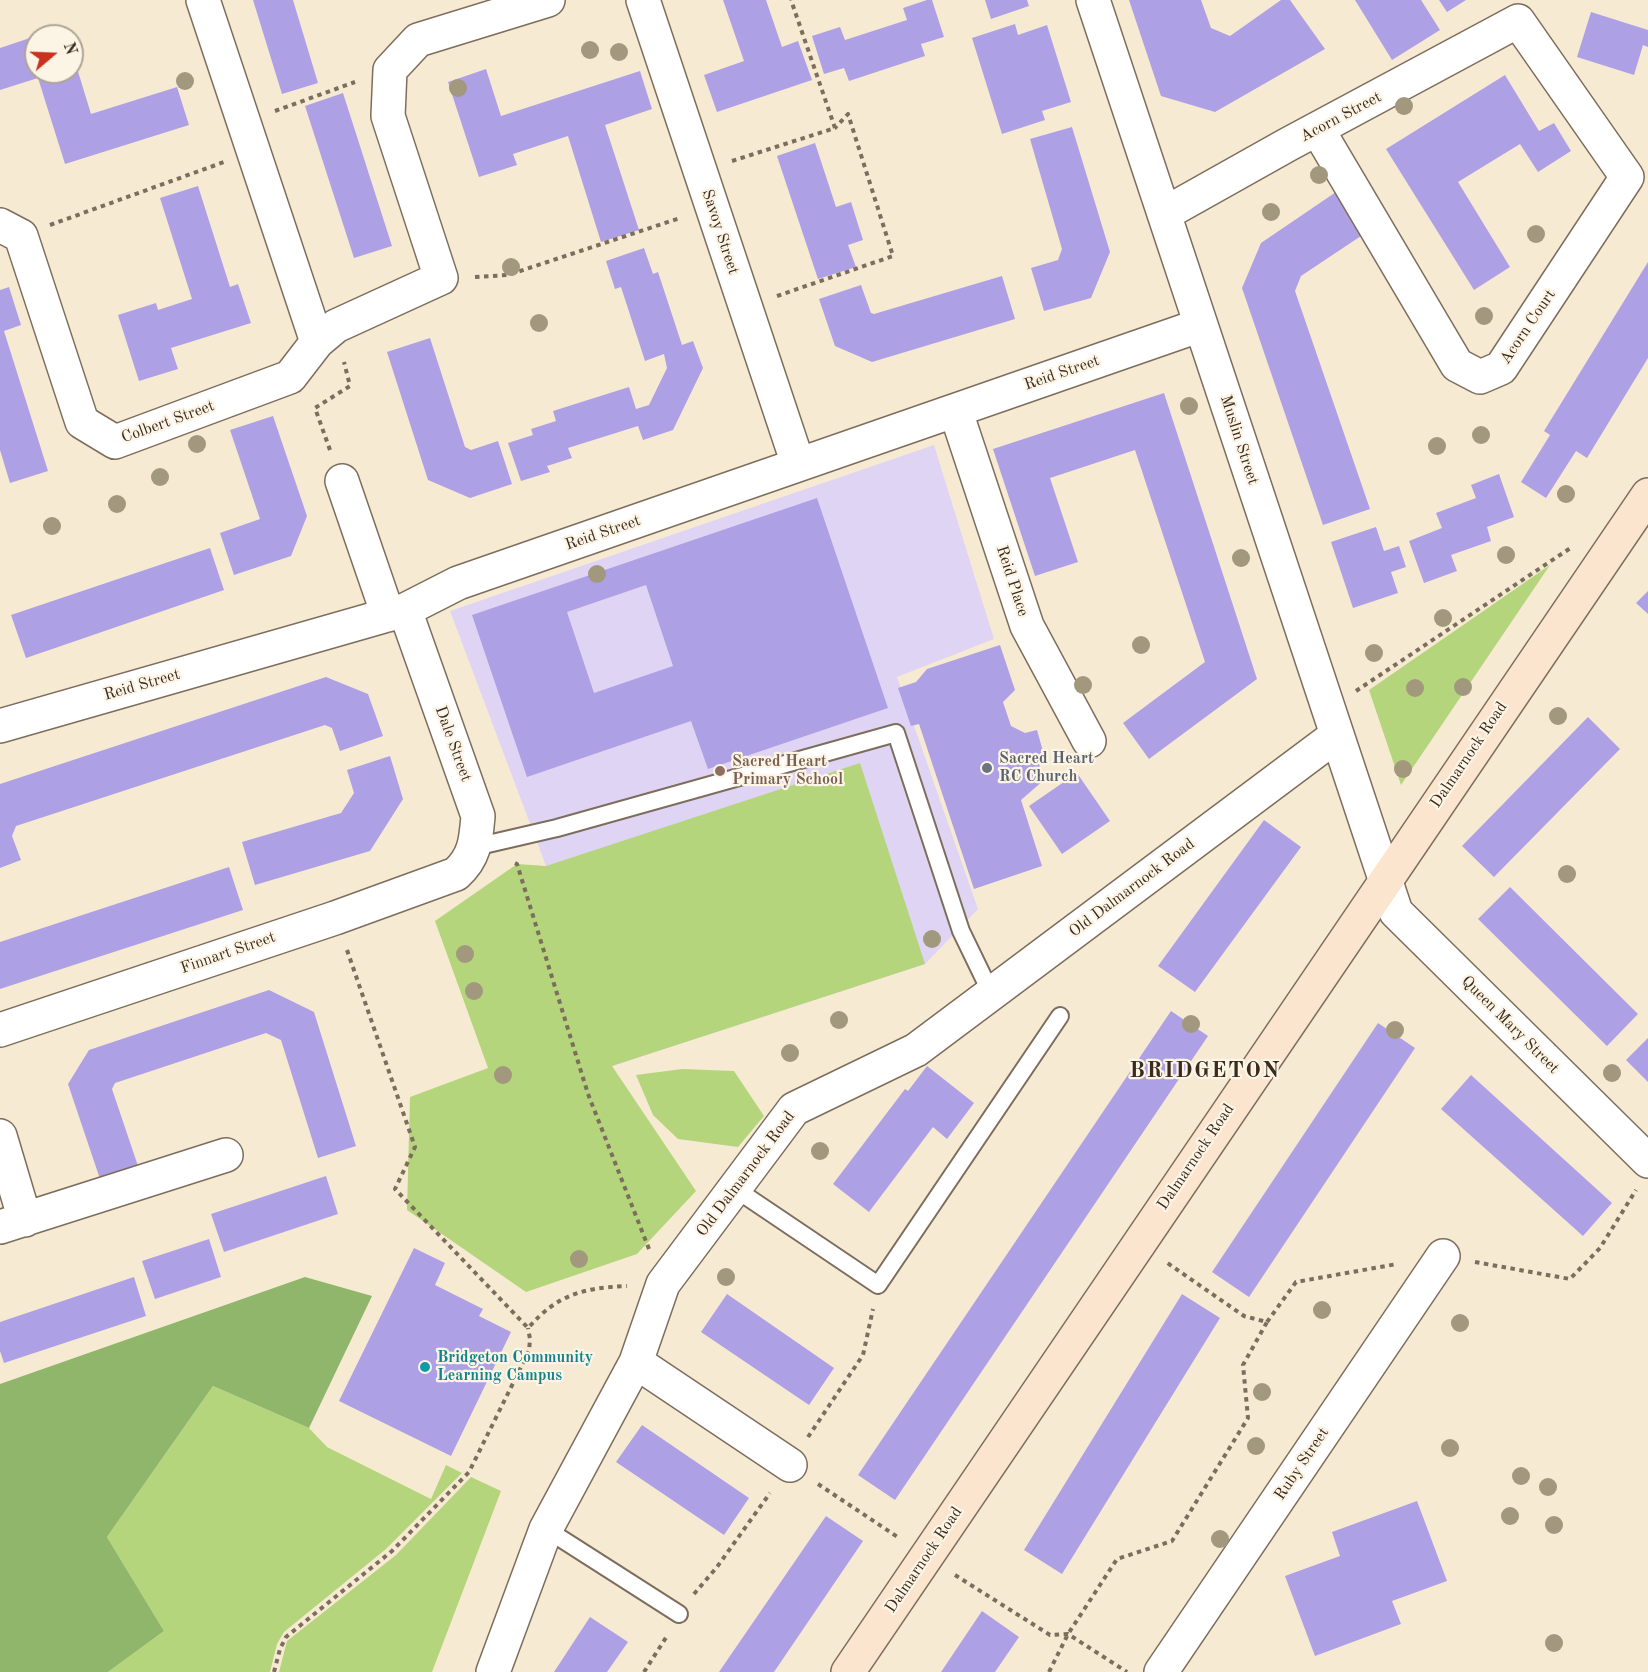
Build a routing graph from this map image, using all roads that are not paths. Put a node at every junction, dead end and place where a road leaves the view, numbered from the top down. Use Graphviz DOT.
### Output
graph roads {
  1 [pos="203,0"];
  2 [pos="548,0"];
  3 [pos="643,0"];
  4 [pos="1093,0"];
  5 [pos="1518,21"];
  6 [pos="1318,130"];
  7 [pos="1164,214"];
  8 [pos="10,230"];
  9 [pos="1202,325"];
  10 [pos="326,334"];
  11 [pos="956,412"];
  12 [pos="798,464"];
  13 [pos="342,481"];
  14 [pos="1648,495"];
  15 [pos="397,612"];
  16 [pos="1333,722"];
  17 [pos="0,726"];
  18 [pos="1089,741"];
  19 [pos="475,847"];
  20 [pos="456,874"];
  21 [pos="1385,879"];
  22 [pos="992,993"];
  23 [pos="1060,1016"];
  24 [pos="0,1030"];
  25 [pos="0,1136"];
  26 [pos="226,1155"];
  27 [pos="1648,1161"];
  28 [pos="734,1188"];
  29 [pos="13,1224"];
  30 [pos="1443,1256"];
  31 [pos="636,1362"];
  32 [pos="790,1465"];
  33 [pos="546,1529"];
  34 [pos="679,1614"];
  35 [pos="493,1672"];
  36 [pos="848,1672"];
  37 [pos="1161,1672"];
  1 -- 10 [label="street"];
  2 -- 10 [label="street, Colbert Street"];
  3 -- 12 [label="street, Savoy Street"];
  4 -- 7 [label="street, Muslin Street"];
  5 -- 6 [label="street, Acorn Street"];
  5 -- 6 [label="street, Acorn Court"];
  6 -- 7 [label="street, Acorn Street"];
  7 -- 9 [label="street, Muslin Street"];
  8 -- 10 [label="street, Colbert Street"];
  9 -- 11 [label="street, Reid Street"];
  9 -- 16 [label="street, Muslin Street"];
  11 -- 12 [label="street, Reid Street"];
  11 -- 18 [label="street, Reid Place"];
  12 -- 15 [label="street, Reid Street"];
  13 -- 15 [label="street, Dale Street"];
  14 -- 21 [label="street, Dalmarnock Road"];
  15 -- 17 [label="street, Reid Street"];
  15 -- 19 [label="street, Dale Street"];
  16 -- 21 [label="street, Muslin Street"];
  16 -- 22 [label="street, Old Dalmarnock Road"];
  19 -- 20 [label="street, Dale Street"];
  19 -- 22 [label="lane"];
  20 -- 24 [label="street, Finnart Street"];
  21 -- 27 [label="street, Queen Mary Street"];
  21 -- 36 [label="street, Dalmarnock Road"];
  22 -- 28 [label="street, Old Dalmarnock Road"];
  23 -- 28 [label="lane"];
  25 -- 29 [label="street"];
  26 -- 29 [label="street"];
  28 -- 31 [label="street, Old Dalmarnock Road"];
  30 -- 37 [label="street, Ruby Street"];
  31 -- 32 [label="street"];
  31 -- 33 [label="street, Old Dalmarnock Road"];
  33 -- 34 [label="lane"];
  33 -- 35 [label="street, Old Dalmarnock Road"];
}
